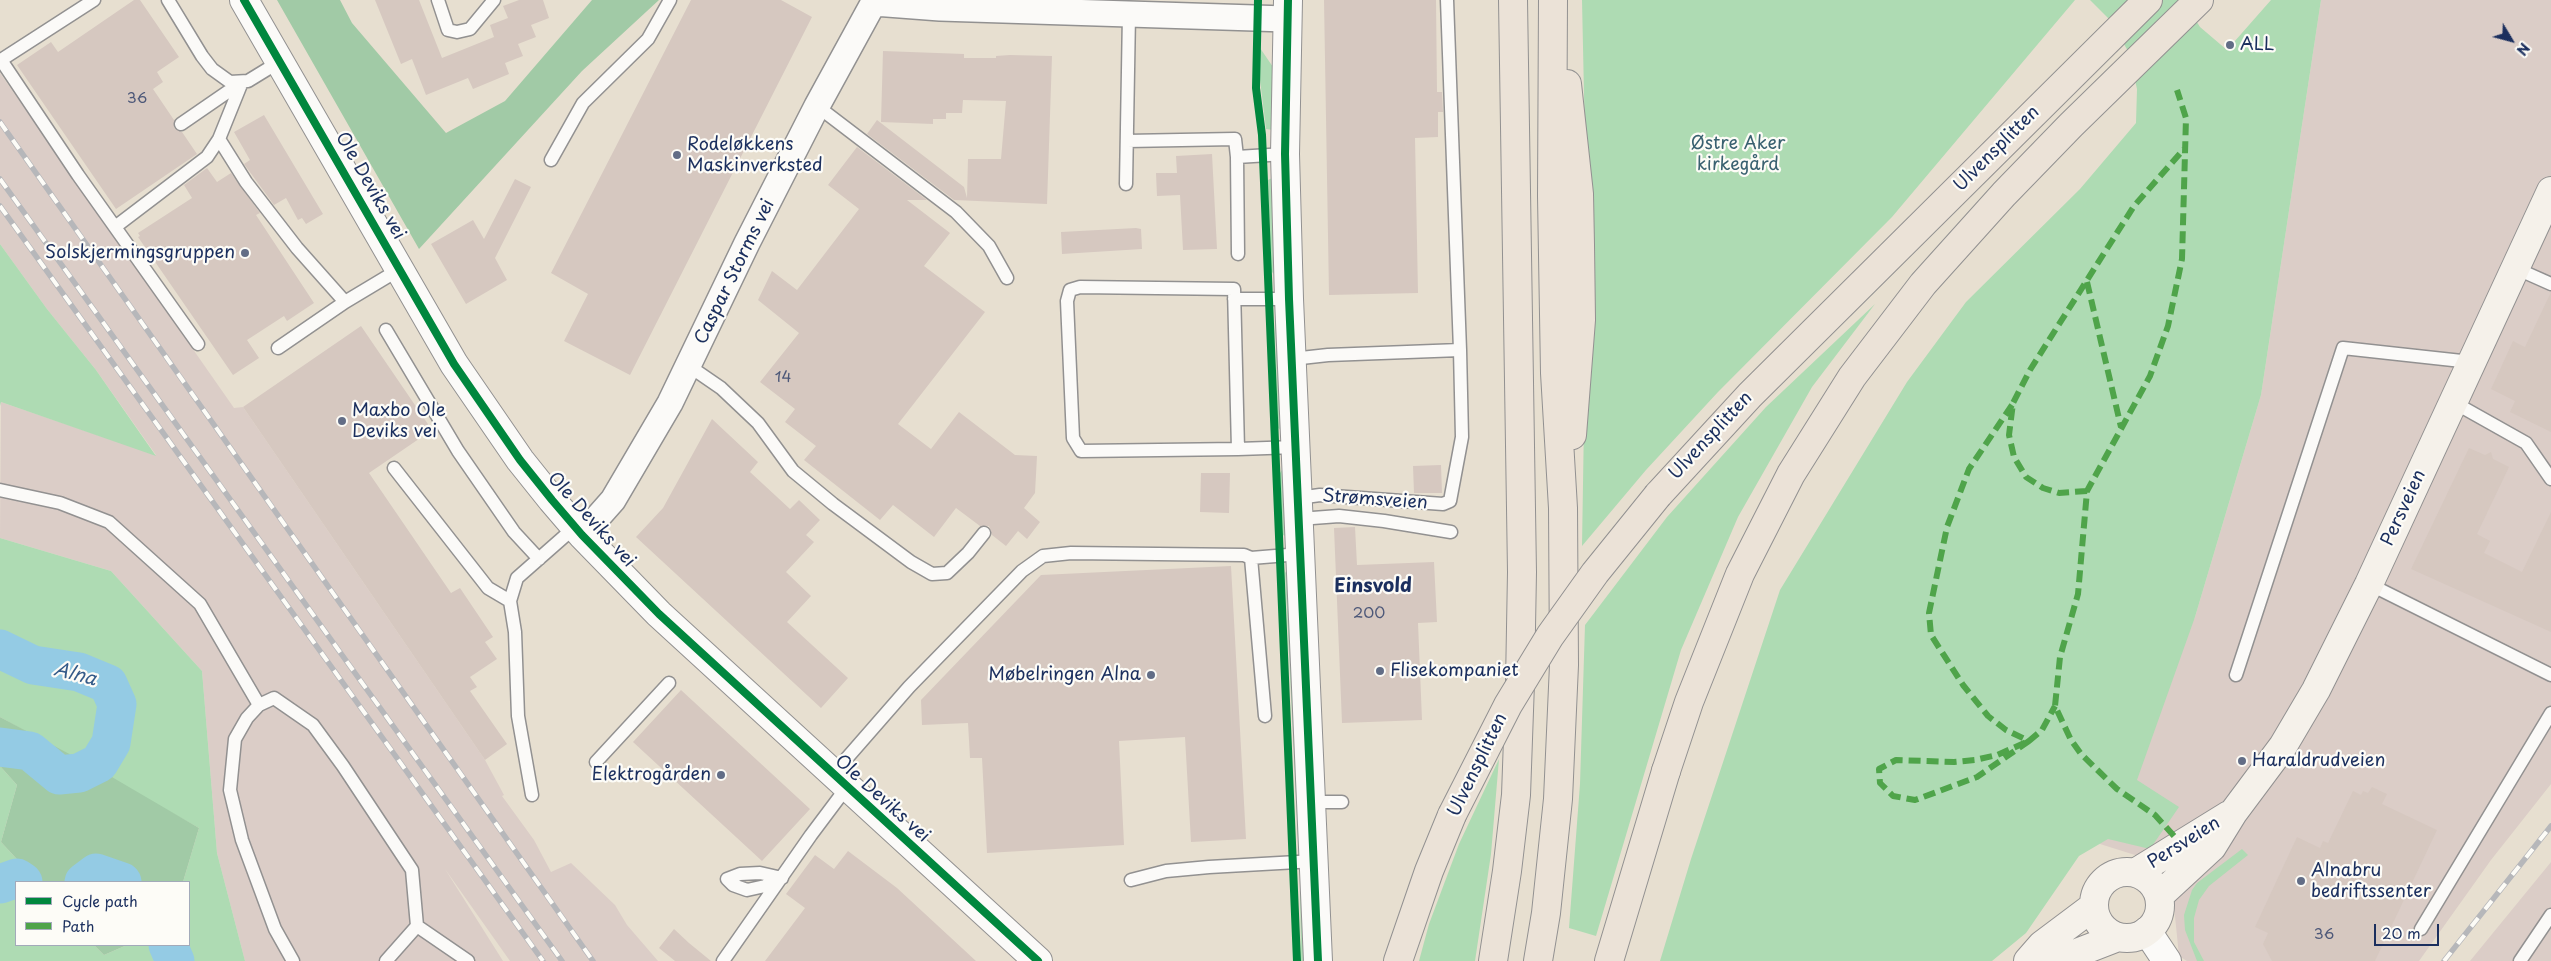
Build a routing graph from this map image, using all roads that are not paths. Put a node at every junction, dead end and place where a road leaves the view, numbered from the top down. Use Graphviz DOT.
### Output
graph roads {
  1 [pos="94,0"];
  2 [pos="168,0"];
  3 [pos="244,0"];
  4 [pos="438,0"];
  5 [pos="494,0"];
  6 [pos="670,0"];
  7 [pos="1448,0"];
  8 [pos="1513,0"];
  9 [pos="2148,0"];
  10 [pos="2199,0"];
  11 [pos="874,2"];
  12 [pos="1287,10"];
  13 [pos="1553,11"];
  14 [pos="1129,14"];
  15 [pos="278,62"];
  16 [pos="242,82"];
  17 [pos="817,106"];
  18 [pos="181,124"];
  19 [pos="219,139"];
  20 [pos="1127,141"];
  21 [pos="1285,154"];
  22 [pos="1237,157"];
  23 [pos="551,160"];
  24 [pos="1126,184"];
  25 [pos="2551,190"];
  26 [pos="115,227"];
  27 [pos="1238,254"];
  28 [pos="2515,268"];
  29 [pos="400,269"];
  30 [pos="1007,278"];
  31 [pos="2551,284"];
  32 [pos="1234,299"];
  33 [pos="1289,299"];
  34 [pos="345,302"];
  35 [pos="386,330"];
  36 [pos="198,344"];
  37 [pos="278,348"];
  38 [pos="1460,350"];
  39 [pos="1292,359"];
  40 [pos="2471,362"];
  41 [pos="689,366"];
  42 [pos="2453,402"];
  43 [pos="1296,447"];
  44 [pos="1238,448"];
  45 [pos="394,468"];
  46 [pos="2551,479"];
  47 [pos="0,490"];
  48 [pos="1298,508"];
  49 [pos="579,531"];
  50 [pos="1451,532"];
  51 [pos="984,533"];
  52 [pos="1300,554"];
  53 [pos="1251,558"];
  54 [pos="539,559"];
  55 [pos="2369,584"];
  56 [pos="510,601"];
  57 [pos="2236,675"];
  58 [pos="2551,675"];
  59 [pos="669,683"];
  60 [pos="259,705"];
  61 [pos="2551,713"];
  62 [pos="1265,716"];
  63 [pos="596,762"];
  64 [pos="840,780"];
  65 [pos="532,795"];
  66 [pos="1312,802"];
  67 [pos="1342,802"];
  68 [pos="2233,813"];
  69 [pos="1315,862"];
  70 [pos="2135,873"];
  71 [pos="1131,880"];
  72 [pos="2159,896"];
  73 [pos="2094,906"];
  74 [pos="2551,915"];
  75 [pos="417,926"];
  76 [pos="2421,930"];
  77 [pos="2148,931"];
  78 [pos="2118,937"];
  79 [pos="292,961"];
  80 [pos="386,961"];
  81 [pos="468,961"];
  82 [pos="723,961"];
  83 [pos="1038,961"];
  84 [pos="1318,961"];
  85 [pos="1398,961"];
  86 [pos="1493,961"];
  87 [pos="1538,961"];
  88 [pos="1609,961"];
  89 [pos="2028,961"];
  90 [pos="2056,961"];
  91 [pos="2167,961"];
  92 [pos="2520,961"];
  1 -- 26 [label="lane"];
  2 -- 16 [label="lane"];
  3 -- 15 [label="street, Ole Deviks vei"];
  4 -- 5 [label="lane"];
  6 -- 23 [label="lane"];
  7 -- 38 [label="lane"];
  8 -- 86 [label="highway"];
  9 -- 85 [label="highway, Ulvensplitten, bridge"];
  10 -- 88 [label="highway, Ulvensplitten"];
  11 -- 14 [label="street"];
  11 -- 17 [label="street, Caspar Storms vei"];
  12 -- 14 [label="street"];
  12 -- 21 [label="street, Strømsveien"];
  13 -- 87 [label="highway"];
  14 -- 20 [label="lane"];
  15 -- 16 [label="lane"];
  15 -- 29 [label="street, Ole Deviks vei"];
  16 -- 18 [label="lane"];
  16 -- 19 [label="lane"];
  17 -- 30 [label="lane"];
  17 -- 41 [label="street, Caspar Storms vei"];
  19 -- 26 [label="lane"];
  19 -- 34 [label="lane"];
  20 -- 22 [label="lane"];
  20 -- 24 [label="lane"];
  21 -- 22 [label="lane"];
  21 -- 33 [label="street, Strømsveien"];
  22 -- 27 [label="lane"];
  25 -- 28 [label="main road, Persveien"];
  26 -- 36 [label="lane"];
  28 -- 31 [label="lane"];
  28 -- 40 [label="main road, Persveien"];
  29 -- 34 [label="lane"];
  29 -- 49 [label="street, Ole Deviks vei"];
  32 -- 33 [label="lane"];
  32 -- 44 [label="lane"];
  32 -- 44 [label="lane"];
  33 -- 39 [label="street, Strømsveien"];
  34 -- 37 [label="lane"];
  35 -- 54 [label="lane"];
  38 -- 39 [label="lane"];
  38 -- 48 [label="lane, Strømsveien"];
  39 -- 43 [label="street, Strømsveien"];
  40 -- 42 [label="main road, Persveien"];
  40 -- 57 [label="lane"];
  41 -- 49 [label="street, Caspar Storms vei"];
  41 -- 51 [label="lane"];
  42 -- 46 [label="lane"];
  42 -- 55 [label="main road, Persveien"];
  43 -- 44 [label="lane"];
  43 -- 48 [label="street, Strømsveien"];
  45 -- 56 [label="lane"];
  47 -- 60 [label="lane"];
  48 -- 50 [label="lane"];
  48 -- 52 [label="street, Strømsveien"];
  49 -- 54 [label="lane"];
  49 -- 64 [label="street, Ole Deviks vei"];
  52 -- 53 [label="lane"];
  52 -- 66 [label="street, Strømsveien"];
  53 -- 62 [label="lane"];
  53 -- 64 [label="lane"];
  54 -- 56 [label="lane"];
  55 -- 58 [label="lane"];
  55 -- 68 [label="main road, Persveien"];
  56 -- 65 [label="lane"];
  59 -- 63 [label="lane"];
  60 -- 75 [label="lane"];
  60 -- 79 [label="lane"];
  61 -- 76 [label="lane"];
  64 -- 82 [label="lane"];
  64 -- 83 [label="street, Ole Deviks vei"];
  66 -- 67 [label="lane"];
  66 -- 69 [label="street, Strømsveien"];
  68 -- 70 [label="main road, Persveien"];
  68 -- 72 [label="main road, Persveien"];
  69 -- 71 [label="lane"];
  69 -- 84 [label="street, Strømsveien"];
  70 -- 72 [label="main road"];
  70 -- 73 [label="main road"];
  72 -- 77 [label="main road"];
  73 -- 78 [label="main road"];
  73 -- 89 [label="main road"];
  74 -- 92 [label="lane"];
  75 -- 80 [label="lane"];
  75 -- 81 [label="lane"];
  77 -- 78 [label="main road"];
  77 -- 91 [label="street"];
  78 -- 90 [label="main road"];
}
